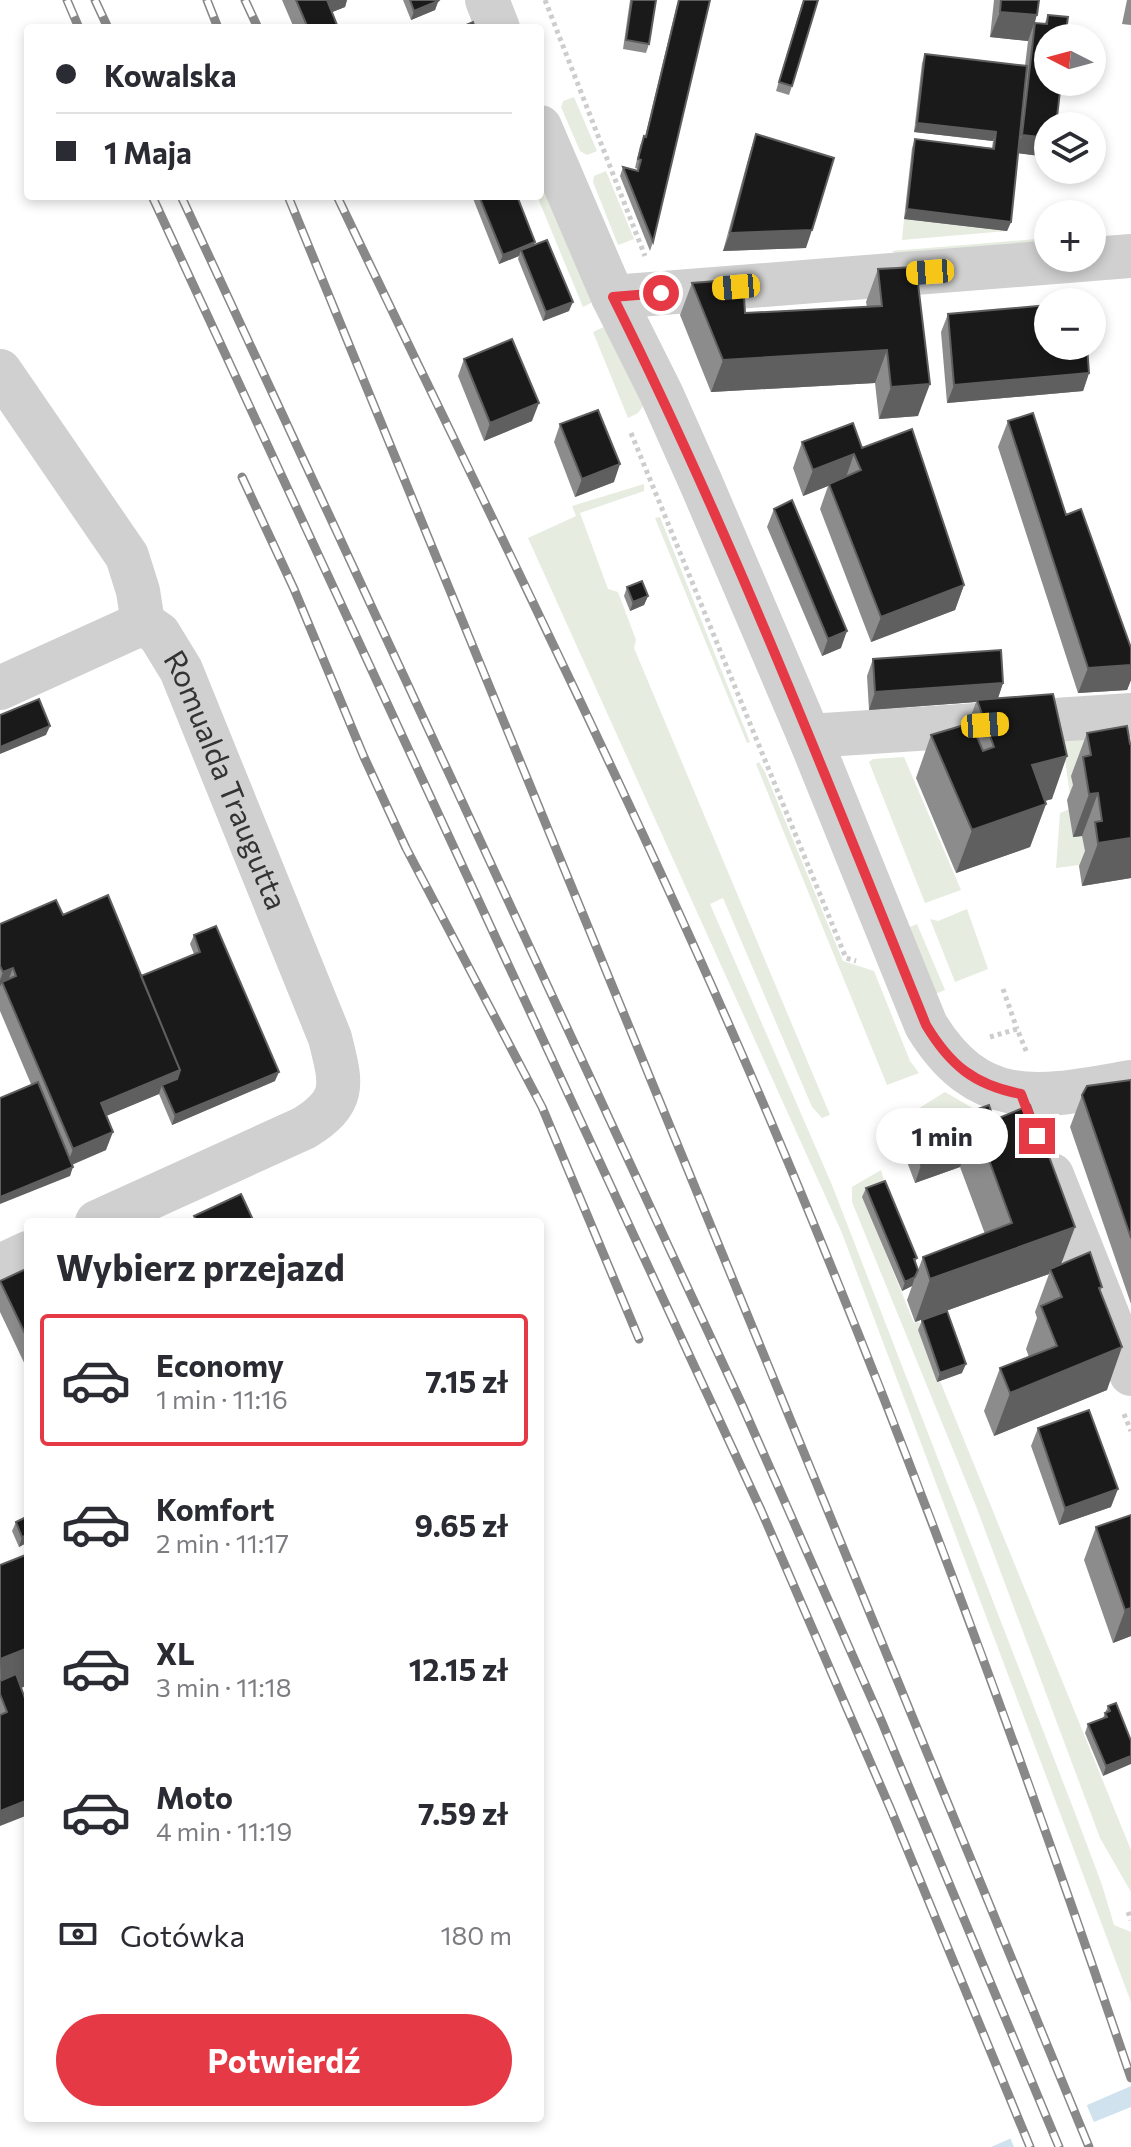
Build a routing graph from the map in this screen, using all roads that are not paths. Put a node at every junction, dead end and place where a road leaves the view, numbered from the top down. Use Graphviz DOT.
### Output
graph roads {
  1 [pos="487,0"];
  2 [pos="496,24"];
  3 [pos="544,136"];
  4 [pos="1131,256"];
  5 [pos="613,297"];
  6 [pos="0,371"];
  7 [pos="143,623"];
  8 [pos="0,688"];
  9 [pos="1131,715"];
  10 [pos="809,736"];
  11 [pos="1025,1076"];
  12 [pos="1131,1082"];
  13 [pos="106,1218"];
  14 [pos="24,1255"];
  15 [pos="0,1266"];
  16 [pos="1131,1374"];
  1 -- 2 [label="street"];
  3 -- 5 [label="street"];
  4 -- 5 [label="street"];
  5 -- 10 [label="street"];
  6 -- 7 [label="street, Romualda Traugutta"];
  7 -- 8 [label="street"];
  7 -- 13 [label="street, Romualda Traugutta"];
  9 -- 10 [label="street"];
  10 -- 11 [label="street"];
  11 -- 12 [label="street"];
  11 -- 16 [label="street"];
  14 -- 15 [label="street"];
}
